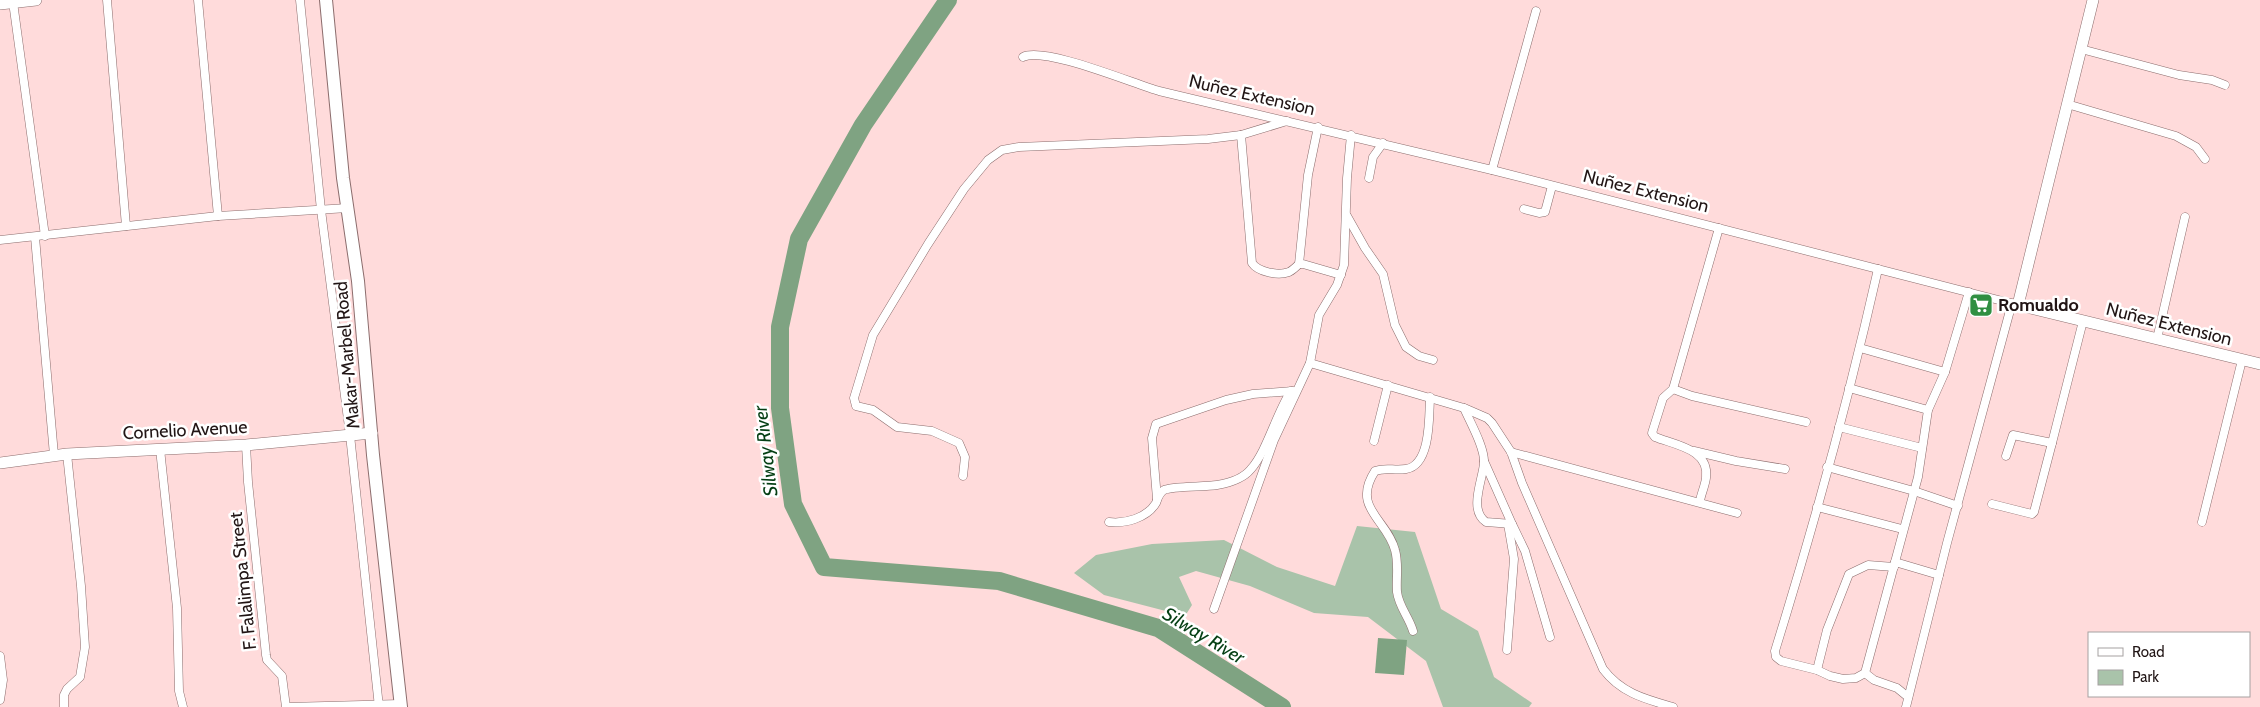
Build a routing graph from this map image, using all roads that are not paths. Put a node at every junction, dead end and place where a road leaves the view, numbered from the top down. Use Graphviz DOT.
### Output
graph roads {
  1 [pos="36,0"];
  2 [pos="107,0"];
  3 [pos="198,0"];
  4 [pos="300,0"];
  5 [pos="326,0"];
  6 [pos="2093,0"];
  7 [pos="12,2"];
  8 [pos="0,4"];
  9 [pos="1536,10"];
  10 [pos="2081,49"];
  11 [pos="1024,57"];
  12 [pos="2225,86"];
  13 [pos="2067,104"];
  14 [pos="1288,120"];
  15 [pos="1318,128"];
  16 [pos="1241,135"];
  17 [pos="1351,135"];
  18 [pos="1383,143"];
  19 [pos="2205,159"];
  20 [pos="1492,170"];
  21 [pos="1369,178"];
  22 [pos="1552,186"];
  23 [pos="348,208"];
  24 [pos="1524,209"];
  25 [pos="321,210"];
  26 [pos="1346,214"];
  27 [pos="218,216"];
  28 [pos="2185,217"];
  29 [pos="126,226"];
  30 [pos="1719,228"];
  31 [pos="45,236"];
  32 [pos="35,237"];
  33 [pos="0,240"];
  34 [pos="1299,264"];
  35 [pos="1878,269"];
  36 [pos="1341,274"];
  37 [pos="1969,292"];
  38 [pos="2015,304"];
  39 [pos="2084,321"];
  40 [pos="2157,339"];
  41 [pos="1860,348"];
  42 [pos="1433,360"];
  43 [pos="2242,360"];
  44 [pos="1310,363"];
  45 [pos="2260,364"];
  46 [pos="1945,372"];
  47 [pos="1388,385"];
  48 [pos="1849,388"];
  49 [pos="1673,389"];
  50 [pos="1294,391"];
  51 [pos="1430,397"];
  52 [pos="1464,408"];
  53 [pos="1928,410"];
  54 [pos="1806,422"];
  55 [pos="1839,427"];
  56 [pos="372,434"];
  57 [pos="350,436"];
  58 [pos="1374,441"];
  59 [pos="2052,443"];
  60 [pos="246,445"];
  61 [pos="1922,448"];
  62 [pos="160,449"];
  63 [pos="1694,451"];
  64 [pos="1511,452"];
  65 [pos="67,454"];
  66 [pos="54,455"];
  67 [pos="2006,456"];
  68 [pos="1484,461"];
  69 [pos="0,463"];
  70 [pos="1827,468"];
  71 [pos="1786,469"];
  72 [pos="963,476"];
  73 [pos="1914,491"];
  74 [pos="1157,499"];
  75 [pos="1700,501"];
  76 [pos="1992,504"];
  77 [pos="1958,506"];
  78 [pos="1817,507"];
  79 [pos="1737,513"];
  80 [pos="1109,522"];
  81 [pos="2202,522"];
  82 [pos="1510,524"];
  83 [pos="1902,529"];
  84 [pos="1895,564"];
  85 [pos="1939,575"];
  86 [pos="1214,609"];
  87 [pos="1413,631"];
  88 [pos="1550,637"];
  89 [pos="1507,650"];
  90 [pos="0,656"];
  91 [pos="1817,670"];
  92 [pos="1865,673"];
  93 [pos="1908,697"];
  94 [pos="0,700"];
  95 [pos="379,706"];
  96 [pos="400,706"];
  97 [pos="64,707"];
  98 [pos="183,707"];
  99 [pos="288,707"];
  100 [pos="1673,707"];
  101 [pos="1906,707"];
  1 -- 7 [label="street"];
  2 -- 29 [label="street"];
  3 -- 27 [label="street"];
  4 -- 25 [label="street"];
  5 -- 23 [label="main road, Makar-Marbel Road"];
  6 -- 10 [label="street"];
  7 -- 8 [label="street"];
  7 -- 31 [label="street"];
  9 -- 20 [label="street"];
  10 -- 12 [label="street"];
  10 -- 13 [label="street"];
  11 -- 14 [label="street, Nuñez Extension"];
  13 -- 19 [label="street"];
  13 -- 38 [label="street"];
  14 -- 15 [label="street, Nuñez Extension"];
  14 -- 16 [label="street"];
  15 -- 17 [label="street, Nuñez Extension"];
  15 -- 34 [label="street"];
  16 -- 34 [label="street"];
  16 -- 72 [label="street"];
  17 -- 18 [label="street, Nuñez Extension"];
  17 -- 26 [label="street"];
  18 -- 20 [label="street, Nuñez Extension"];
  18 -- 21 [label="street"];
  20 -- 22 [label="street, Nuñez Extension"];
  22 -- 24 [label="street"];
  22 -- 30 [label="street, Nuñez Extension"];
  23 -- 25 [label="street"];
  23 -- 56 [label="main road, Makar-Marbel Road"];
  25 -- 27 [label="street"];
  25 -- 57 [label="street"];
  26 -- 36 [label="street"];
  26 -- 42 [label="street"];
  27 -- 29 [label="street"];
  28 -- 40 [label="street"];
  29 -- 31 [label="street"];
  30 -- 35 [label="street, Nuñez Extension"];
  30 -- 49 [label="street"];
  31 -- 32 [label="street"];
  32 -- 33 [label="street"];
  32 -- 66 [label="street"];
  34 -- 36 [label="street"];
  35 -- 37 [label="street, Nuñez Extension"];
  35 -- 41 [label="street"];
  36 -- 44 [label="street"];
  37 -- 38 [label="street, Nuñez Extension"];
  37 -- 46 [label="street"];
  38 -- 39 [label="street, Nuñez Extension"];
  38 -- 77 [label="street"];
  39 -- 40 [label="street, Nuñez Extension"];
  39 -- 59 [label="street"];
  40 -- 43 [label="street, Nuñez Extension"];
  41 -- 46 [label="street"];
  41 -- 48 [label="street"];
  43 -- 45 [label="street, Nuñez Extension"];
  43 -- 81 [label="street"];
  44 -- 47 [label="street"];
  44 -- 50 [label="street"];
  46 -- 53 [label="street"];
  47 -- 51 [label="street"];
  47 -- 58 [label="street"];
  48 -- 53 [label="street"];
  48 -- 55 [label="street"];
  49 -- 54 [label="street"];
  49 -- 63 [label="street"];
  50 -- 74 [label="street"];
  50 -- 74 [label="street"];
  50 -- 86 [label="street"];
  51 -- 52 [label="street"];
  51 -- 87 [label="street"];
  52 -- 64 [label="street"];
  52 -- 68 [label="street"];
  53 -- 61 [label="street"];
  55 -- 61 [label="street"];
  55 -- 70 [label="street"];
  56 -- 57 [label="street, Cornelio Avenue"];
  56 -- 96 [label="main road, Makar-Marbel Road"];
  57 -- 60 [label="street, Cornelio Avenue"];
  57 -- 95 [label="street"];
  59 -- 67 [label="street"];
  59 -- 76 [label="street"];
  60 -- 62 [label="street, Cornelio Avenue"];
  60 -- 99 [label="street, F. Falalimpa Street"];
  61 -- 73 [label="street"];
  62 -- 65 [label="street, Cornelio Avenue"];
  62 -- 98 [label="street"];
  63 -- 71 [label="street"];
  63 -- 75 [label="street"];
  64 -- 75 [label="street"];
  64 -- 100 [label="street"];
  65 -- 66 [label="street, Cornelio Avenue"];
  65 -- 97 [label="street"];
  66 -- 69 [label="street, Cornelio Avenue"];
  68 -- 82 [label="street"];
  68 -- 82 [label="street"];
  70 -- 73 [label="street"];
  70 -- 78 [label="street"];
  73 -- 77 [label="street"];
  73 -- 83 [label="street"];
  74 -- 80 [label="street"];
  75 -- 79 [label="street"];
  77 -- 85 [label="street"];
  78 -- 83 [label="street"];
  78 -- 91 [label="street"];
  82 -- 88 [label="street"];
  82 -- 89 [label="street"];
  83 -- 84 [label="street"];
  84 -- 85 [label="street"];
  84 -- 91 [label="street"];
  84 -- 92 [label="street"];
  85 -- 93 [label="street"];
  90 -- 94 [label="street"];
  91 -- 92 [label="street"];
  92 -- 93 [label="street"];
  93 -- 101 [label="street"];
  95 -- 96 [label="street"];
  95 -- 99 [label="street"];
}
